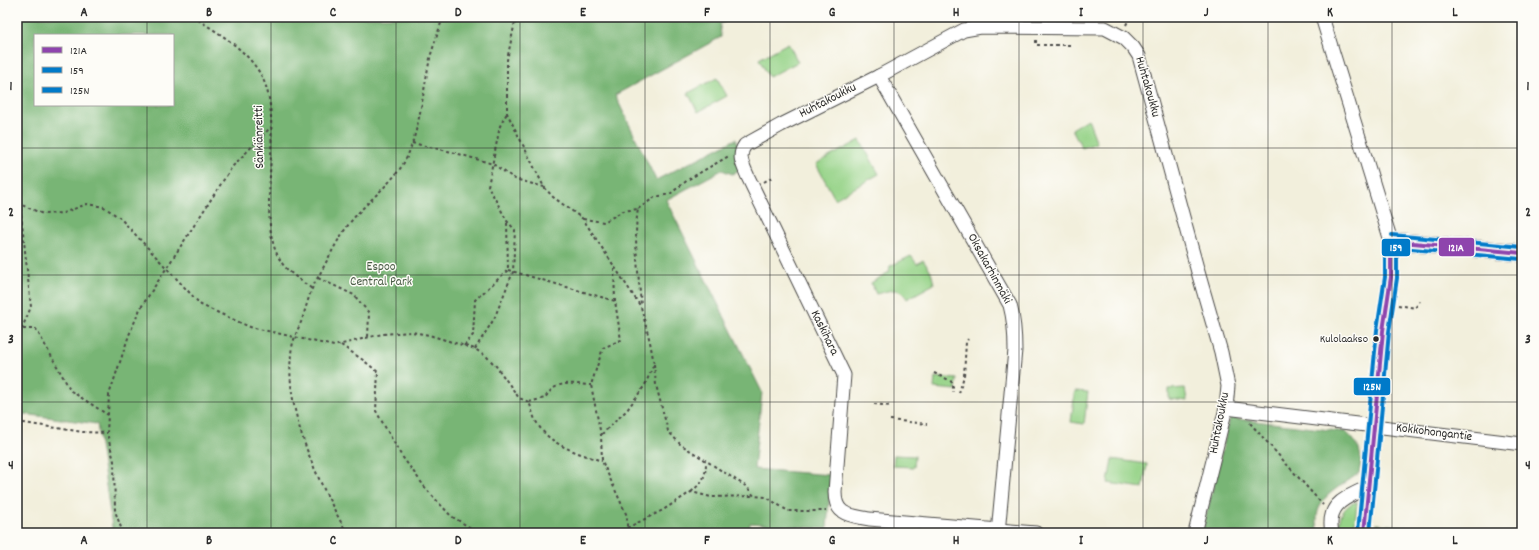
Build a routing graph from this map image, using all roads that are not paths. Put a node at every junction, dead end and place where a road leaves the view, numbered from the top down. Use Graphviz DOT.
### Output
graph roads {
  1 [pos="1322,17"];
  2 [pos="879,76"];
  3 [pos="741,157"];
  4 [pos="1391,241"];
  5 [pos="1522,253"];
  6 [pos="1232,409"];
  7 [pos="1374,426"];
  8 [pos="1522,444"];
  9 [pos="1368,487"];
  10 [pos="998,531"];
  11 [pos="1036,533"];
  12 [pos="1195,533"];
  13 [pos="1332,533"];
  14 [pos="1364,533"];
  1 -- 4 [label="street"];
  2 -- 3 [label="street, Huhtakoukku"];
  2 -- 6 [label="street, Huhtakoukku"];
  2 -- 10 [label="street, Oksakarhinmäki"];
  3 -- 10 [label="street, Kaskihara"];
  4 -- 5 [label="street"];
  4 -- 7 [label="street"];
  6 -- 7 [label="street, Kokkohongantie"];
  6 -- 12 [label="street, Huhtakoukku"];
  7 -- 8 [label="street, Kokkohongantie"];
  7 -- 9 [label="street"];
  9 -- 13 [label="street"];
  9 -- 14 [label="street"];
  10 -- 11 [label="street"];
}
